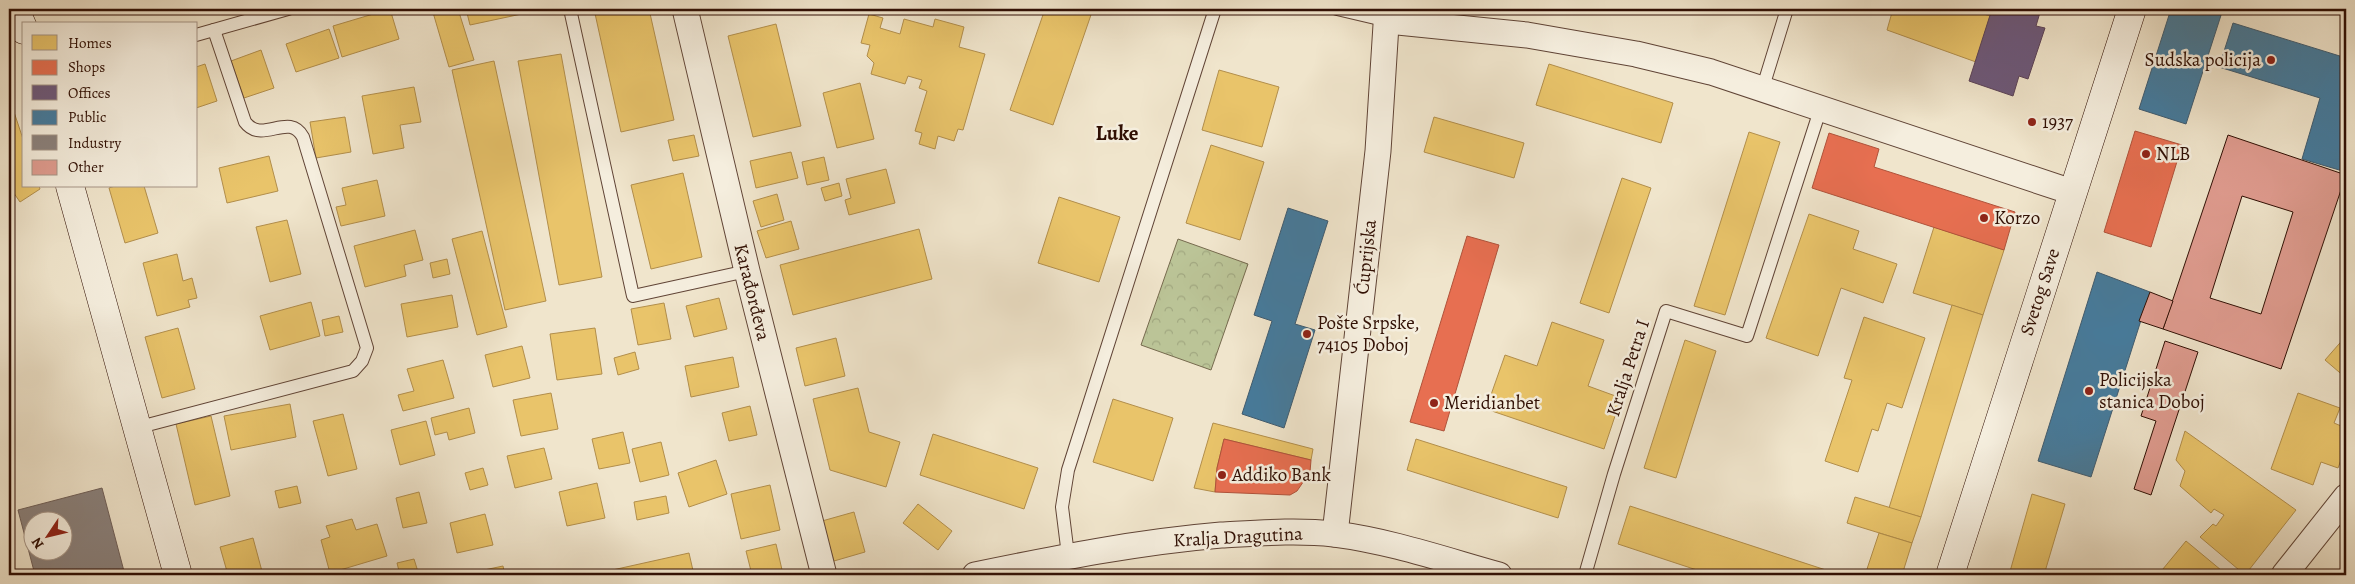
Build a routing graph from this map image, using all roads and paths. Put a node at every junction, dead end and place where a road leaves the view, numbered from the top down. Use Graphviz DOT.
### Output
graph roads {
  1 [pos="15,9"];
  2 [pos="288,9"];
  3 [pos="570,9"];
  4 [pos="684,9"];
  5 [pos="1215,9"];
  6 [pos="1337,9"];
  7 [pos="1788,9"];
  8 [pos="2132,9"];
  9 [pos="1387,15"];
  10 [pos="22,25"];
  11 [pos="214,30"];
  12 [pos="198,34"];
  13 [pos="1763,87"];
  14 [pos="1820,107"];
  15 [pos="71,188"];
  16 [pos="2072,192"];
  17 [pos="747,271"];
  18 [pos="136,428"];
  19 [pos="2346,498"];
  20 [pos="1335,534"];
  21 [pos="1068,555"];
  22 [pos="178,575"];
  23 [pos="824,575"];
  24 [pos="975,575"];
  25 [pos="1499,575"];
  26 [pos="1586,575"];
  27 [pos="1950,575"];
  28 [pos="2284,575"];
  1 -- 10 [label="street"];
  2 -- 11 [label="lane"];
  3 -- 17 [label="lane"];
  4 -- 17 [label="street, Karađorđeva"];
  5 -- 21 [label="lane"];
  6 -- 9 [label="lane"];
  7 -- 13 [label="lane"];
  8 -- 16 [label="street, Svetog Save"];
  9 -- 13 [label="street"];
  9 -- 20 [label="street, Ćuprijska"];
  11 -- 12 [label="lane"];
  11 -- 18 [label="lane"];
  13 -- 14 [label="street"];
  14 -- 16 [label="street"];
  14 -- 26 [label="lane, Kralja Petra I"];
  15 -- 18 [label="street"];
  16 -- 27 [label="street, Svetog Save"];
  17 -- 23 [label="street, Karađorđeva"];
  18 -- 22 [label="street"];
  19 -- 28 [label="street"];
  20 -- 21 [label="street, Kralja Dragutina"];
  20 -- 25 [label="street, Kralja Dragutina"];
  21 -- 24 [label="street, Kralja Dragutina"];
}
